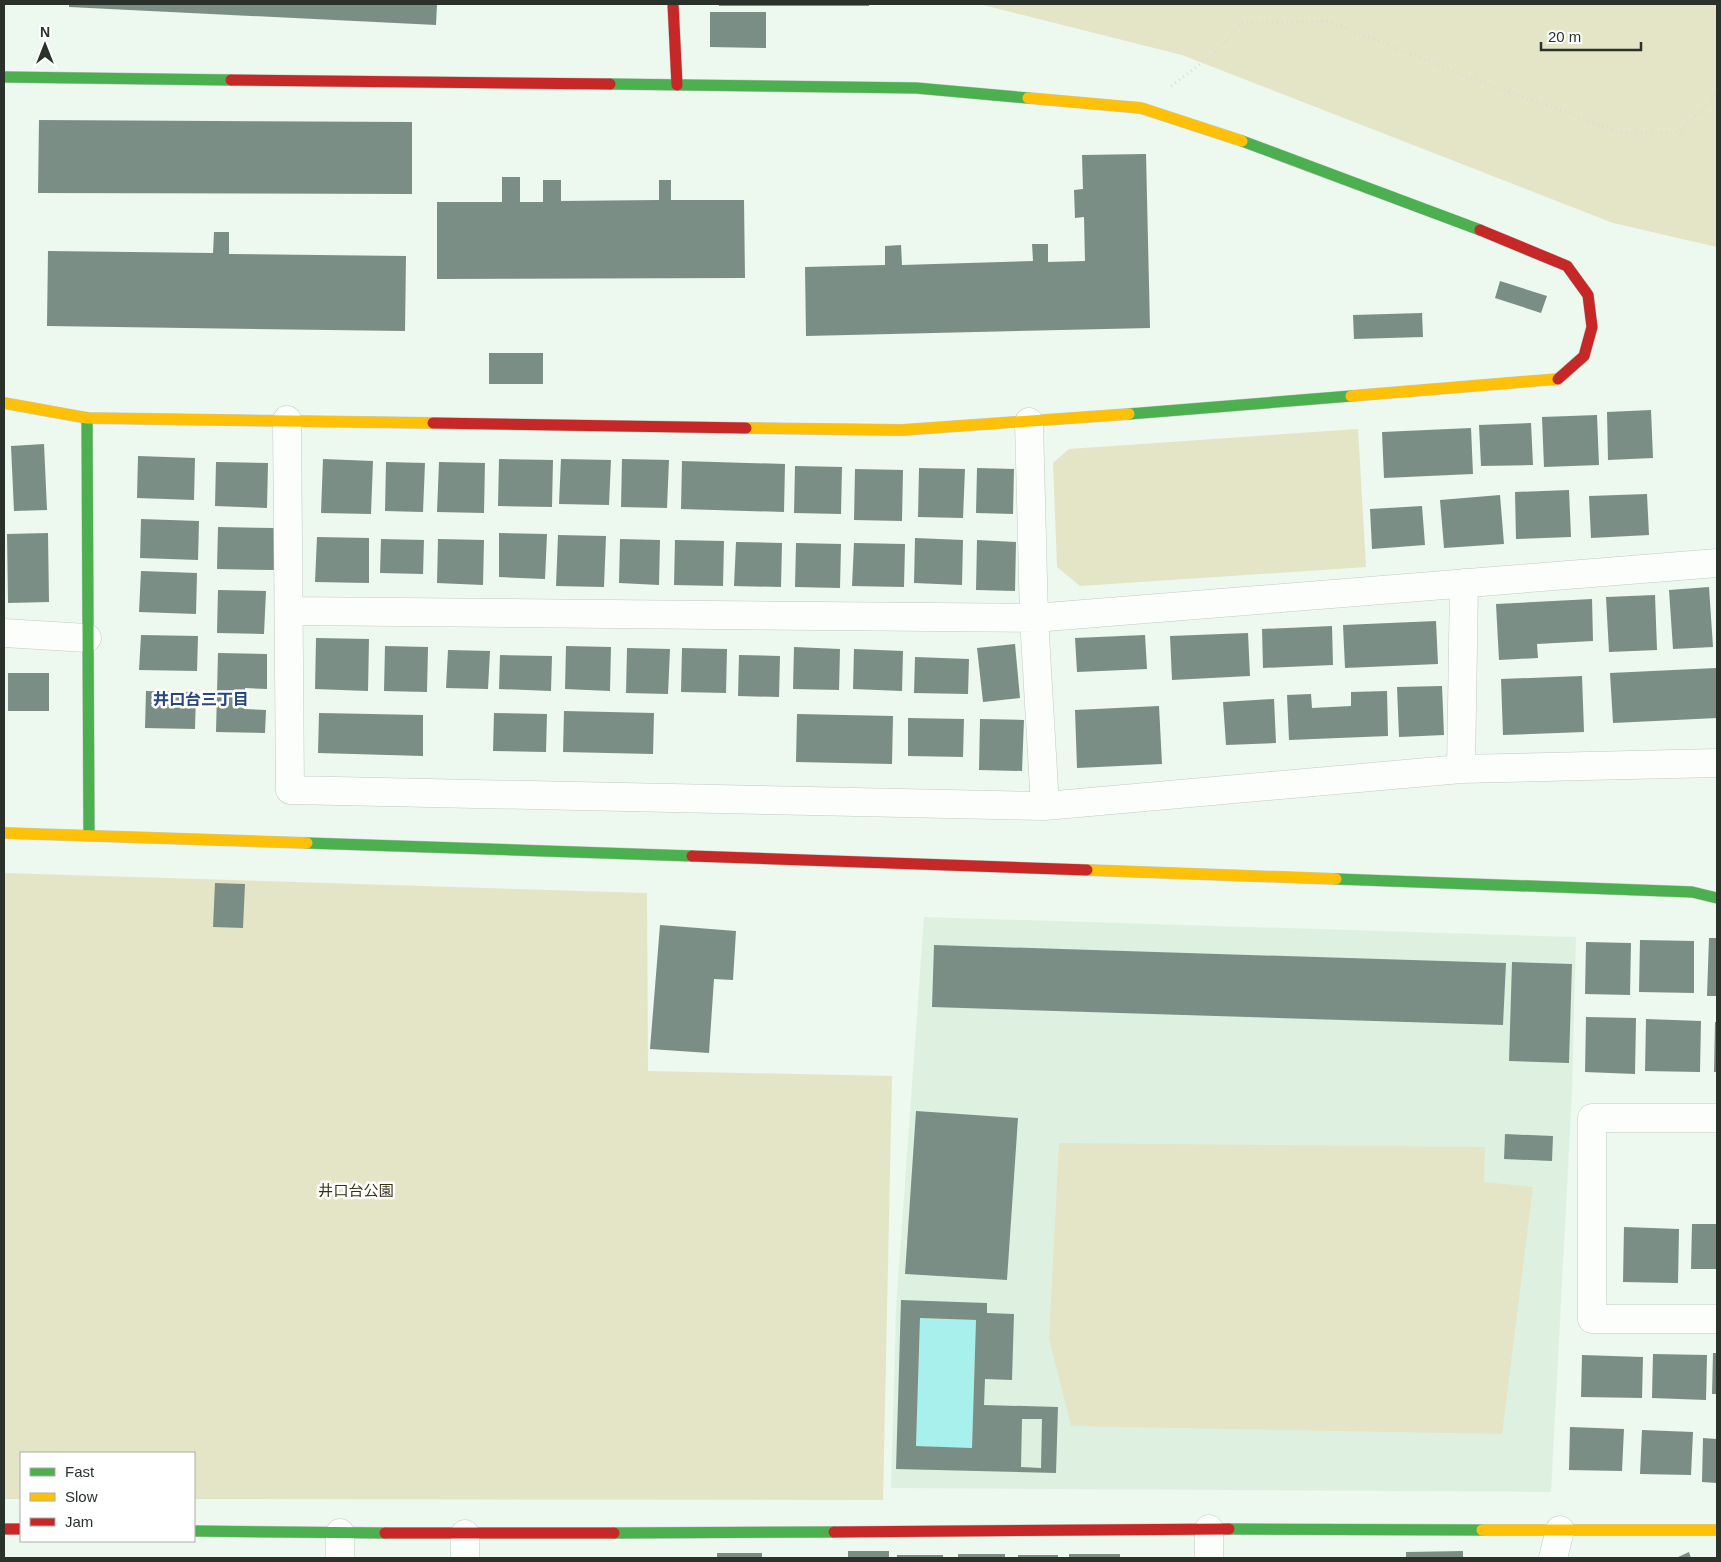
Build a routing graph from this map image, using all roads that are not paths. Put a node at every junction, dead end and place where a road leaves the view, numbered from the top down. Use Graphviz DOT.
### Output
graph roads {
  1 [pos="674,4"];
  2 [pos="4,77"];
  3 [pos="677,85"];
  4 [pos="4,404"];
  5 [pos="87,418"];
  6 [pos="287,420"];
  7 [pos="1029,422"];
  8 [pos="1717,563"];
  9 [pos="1464,584"];
  10 [pos="289,610"];
  11 [pos="1034,618"];
  12 [pos="4,633"];
  13 [pos="87,638"];
  14 [pos="1717,763"];
  15 [pos="1461,770"];
  16 [pos="1045,806"];
  17 [pos="4,833"];
  18 [pos="89,835"];
  19 [pos="1717,898"];
  20 [pos="1717,1118"];
  21 [pos="1717,1319"];
  22 [pos="4,1529"];
  23 [pos="20,1529"];
  24 [pos="1209,1529"];
  25 [pos="1560,1530"];
  26 [pos="1717,1530"];
  27 [pos="195,1531"];
  28 [pos="340,1545"];
  29 [pos="465,1546"];
  30 [pos="1209,1558"];
  31 [pos="1552,1558"];
  1 -- 3 [label="street"];
  2 -- 3 [label="street"];
  3 -- 7 [label="street"];
  4 -- 5 [label="street"];
  5 -- 6 [label="street"];
  5 -- 13 [label="street"];
  6 -- 7 [label="street"];
  6 -- 10 [label="street"];
  7 -- 11 [label="street"];
  8 -- 9 [label="street"];
  9 -- 11 [label="street"];
  9 -- 15 [label="street"];
  10 -- 11 [label="street"];
  10 -- 16 [label="street"];
  11 -- 16 [label="street"];
  12 -- 13 [label="street"];
  13 -- 18 [label="street"];
  14 -- 15 [label="street"];
  15 -- 16 [label="street"];
  17 -- 18 [label="street"];
  18 -- 19 [label="street"];
  20 -- 21 [label="street"];
  22 -- 23 [label="street"];
  24 -- 25 [label="street"];
  24 -- 29 [label="street"];
  24 -- 30 [label="street"];
  25 -- 26 [label="street"];
  25 -- 31 [label="street"];
  27 -- 28 [label="street"];
  28 -- 29 [label="street"];
}
